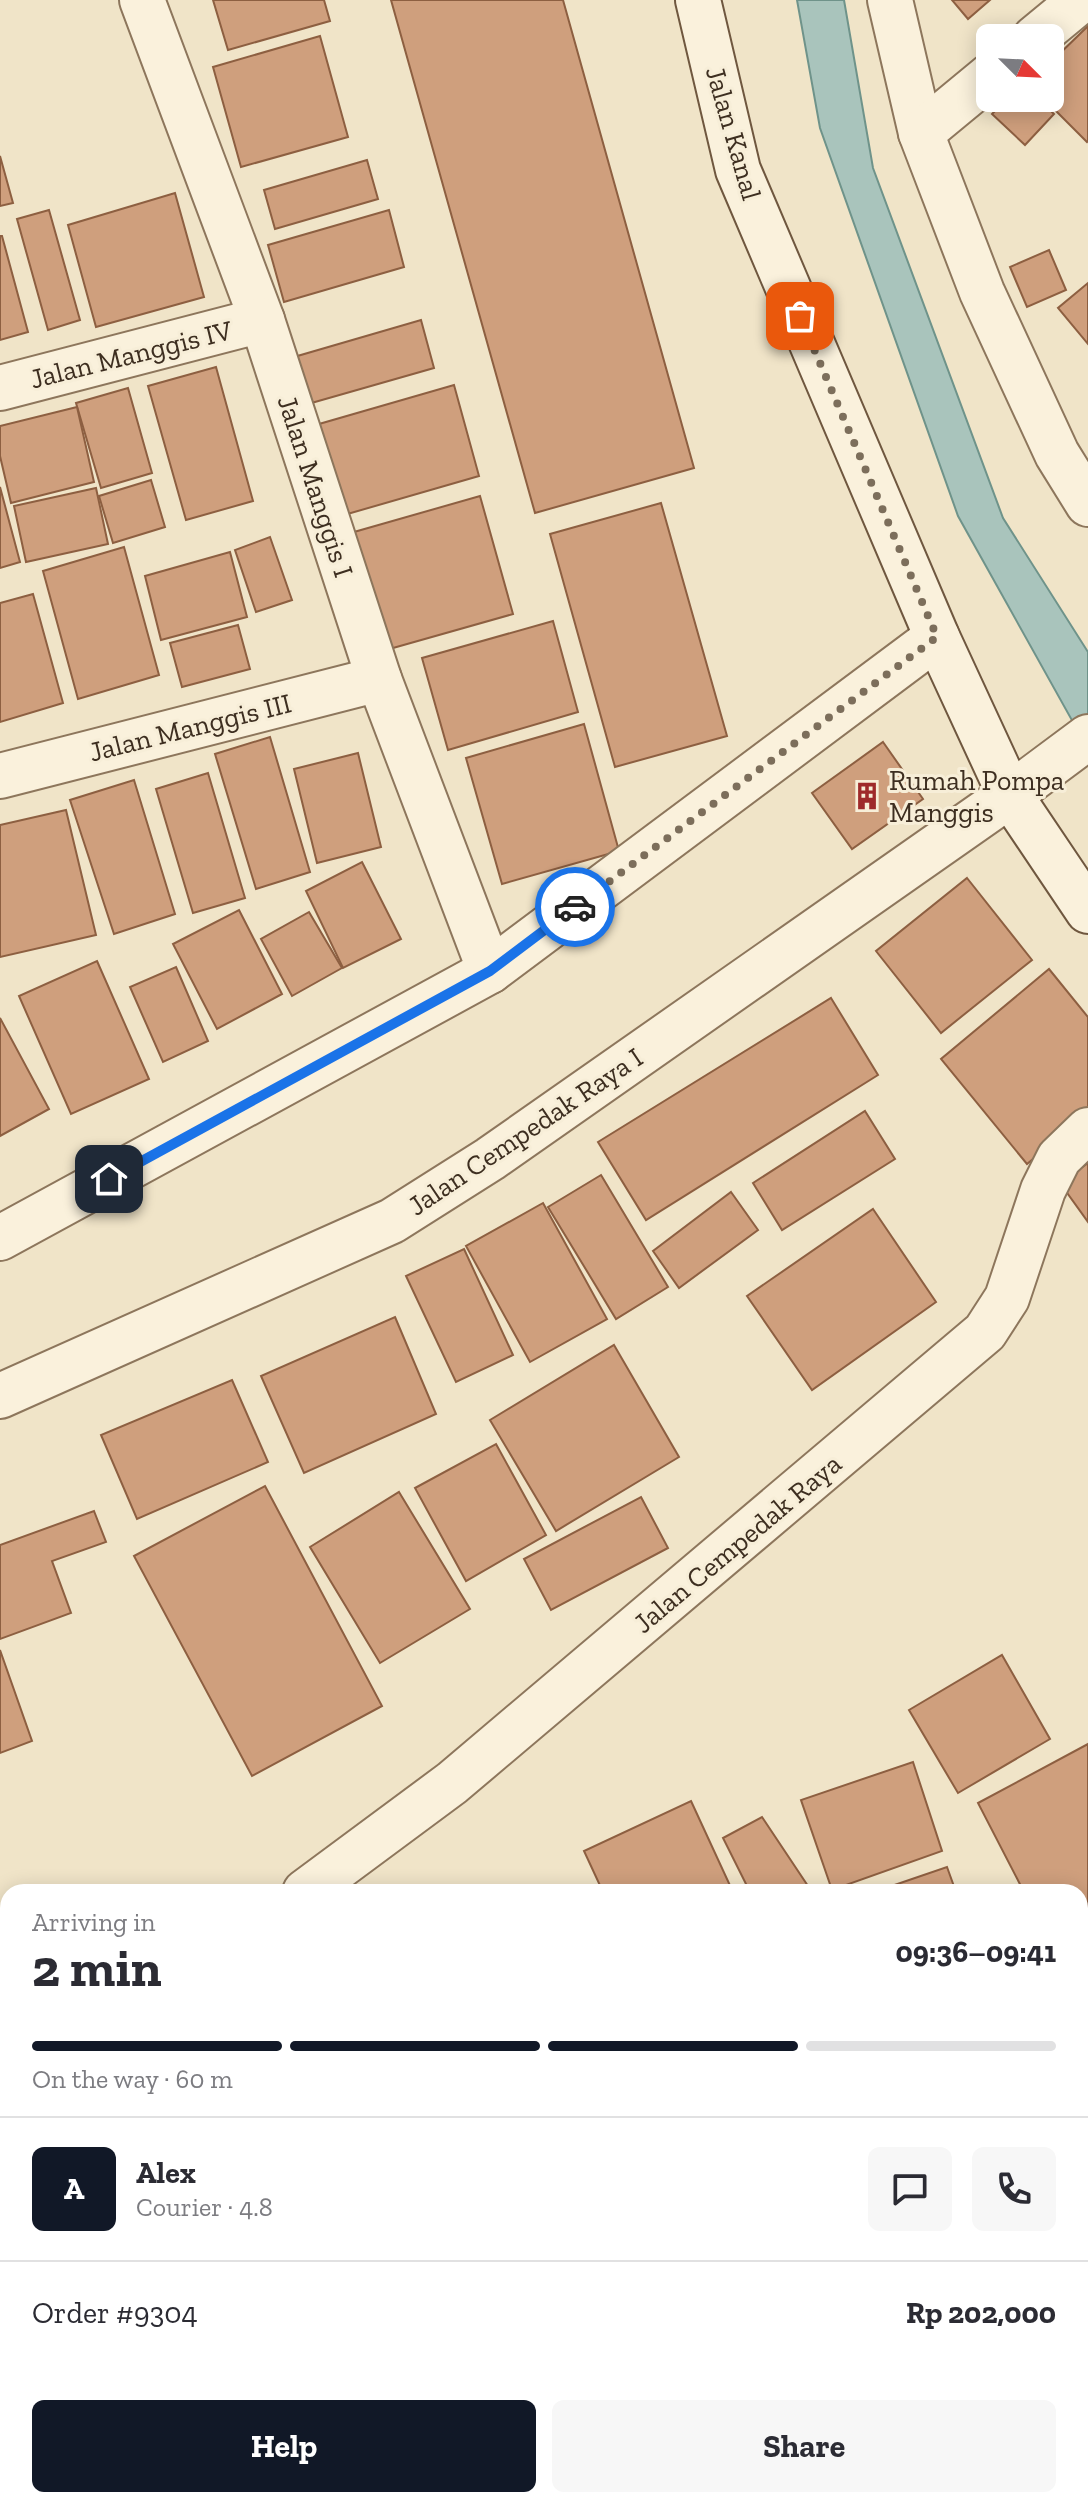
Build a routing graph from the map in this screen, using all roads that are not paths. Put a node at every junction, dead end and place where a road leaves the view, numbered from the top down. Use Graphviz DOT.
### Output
graph roads {
  1 [pos="142,0"];
  2 [pos="698,0"];
  3 [pos="890,0"];
  4 [pos="1081,0"];
  5 [pos="1052,24"];
  6 [pos="976,88"];
  7 [pos="921,133"];
  8 [pos="262,320"];
  9 [pos="0,388"];
  10 [pos="1088,504"];
  11 [pos="937,637"];
  12 [pos="379,679"];
  13 [pos="1073,747"];
  14 [pos="0,776"];
  15 [pos="1010,795"];
  16 [pos="1088,911"];
  17 [pos="490,971"];
  18 [pos="1088,1130"];
  19 [pos="0,1238"];
  20 [pos="0,1396"];
  21 [pos="316,1884"];
  1 -- 8 [label="street, Jalan Manggis I"];
  2 -- 11 [label="street, Jalan Kanal"];
  3 -- 7 [label="street"];
  4 -- 5 [label="street"];
  6 -- 7 [label="street"];
  7 -- 10 [label="street"];
  8 -- 9 [label="street, Jalan Manggis IV"];
  8 -- 12 [label="street, Jalan Manggis I"];
  11 -- 15 [label="street, Jalan Kanal"];
  11 -- 17 [label="street"];
  12 -- 14 [label="street, Jalan Manggis III"];
  12 -- 17 [label="street, Jalan Manggis I"];
  13 -- 15 [label="street, Jalan Cempedak Raya I"];
  15 -- 16 [label="street, Jalan Kanal"];
  15 -- 20 [label="street, Jalan Cempedak Raya I"];
  17 -- 19 [label="street"];
  18 -- 21 [label="street, Jalan Cempedak Raya"];
}
